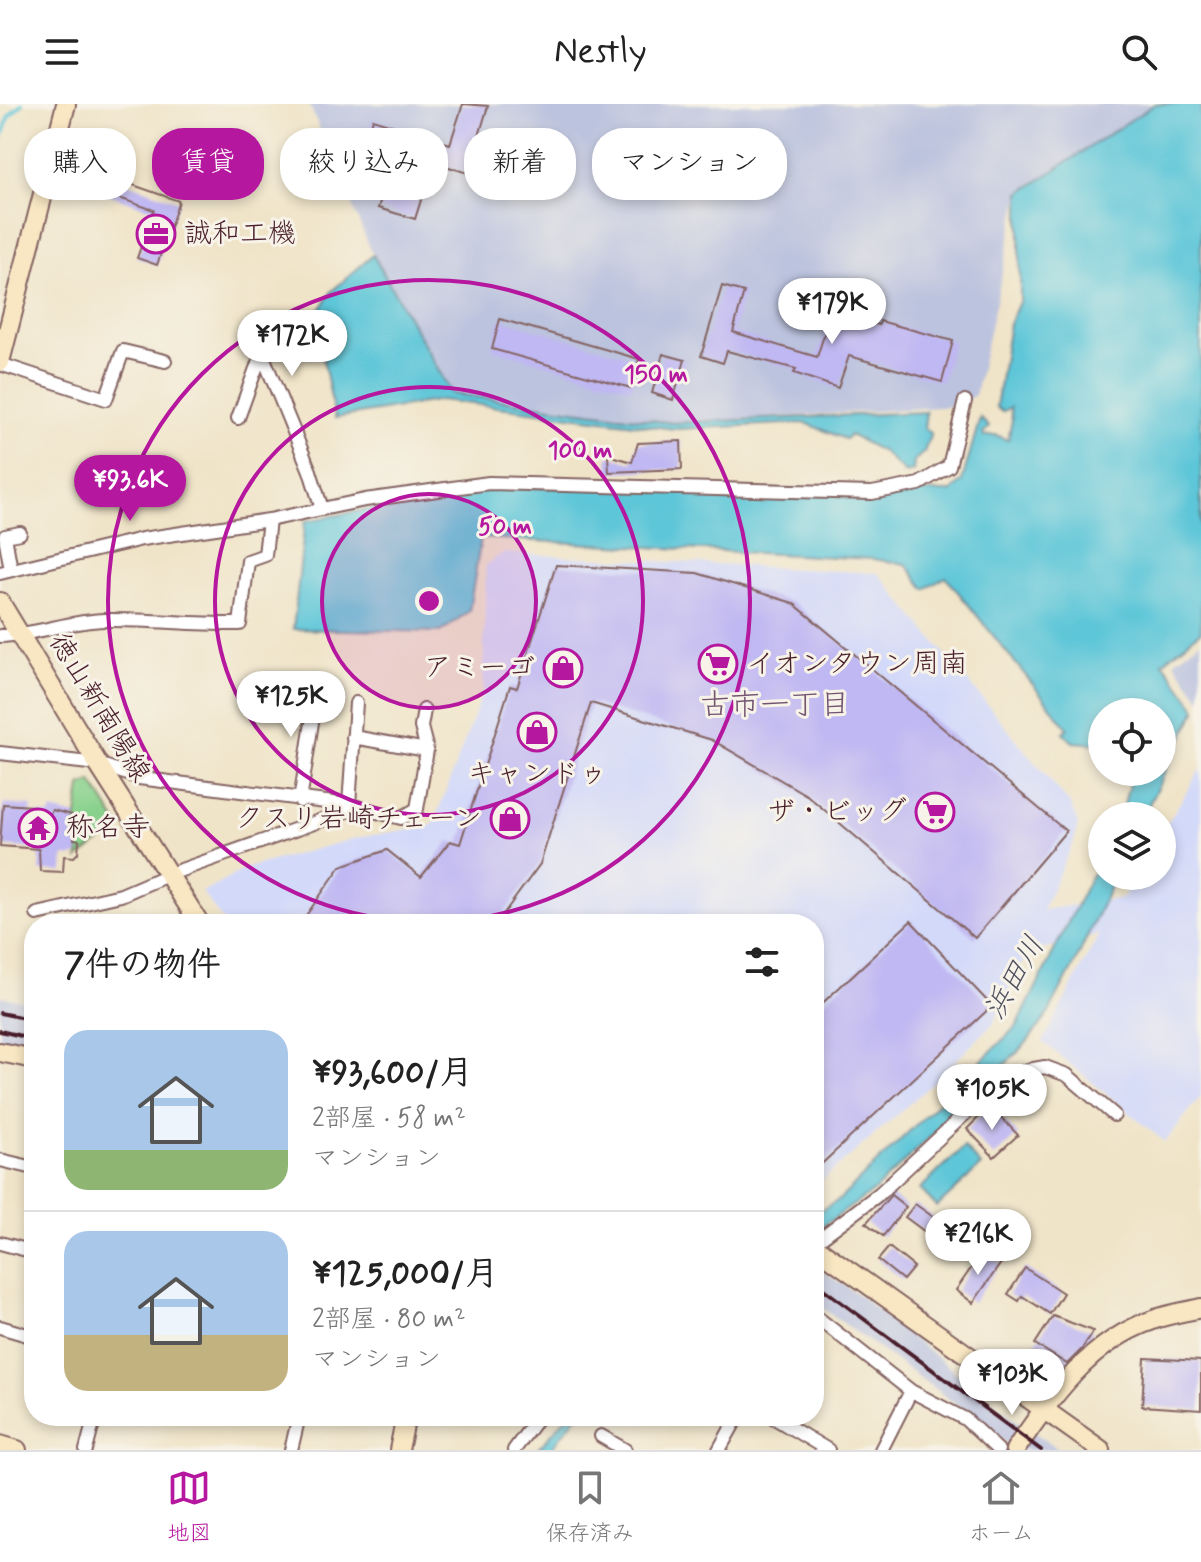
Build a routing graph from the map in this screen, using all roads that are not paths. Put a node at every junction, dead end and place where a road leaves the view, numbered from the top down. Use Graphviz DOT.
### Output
graph roads {
  1 [pos="66,104"];
  2 [pos="165,361"];
  3 [pos="0,363"];
  4 [pos="965,401"];
  5 [pos="238,418"];
  6 [pos="322,509"];
  7 [pos="269,520"];
  8 [pos="20,533"];
  9 [pos="5,572"];
  10 [pos="0,602"];
  11 [pos="22,635"];
  12 [pos="0,636"];
  13 [pos="318,683"];
  14 [pos="356,703"];
  15 [pos="424,710"];
  16 [pos="353,737"];
  17 [pos="427,750"];
  18 [pos="0,753"];
  19 [pos="98,764"];
  20 [pos="300,801"];
  21 [pos="354,806"];
  22 [pos="170,874"];
  23 [pos="37,914"];
  24 [pos="194,914"];
  25 [pos="0,1052"];
  26 [pos="24,1057"];
  27 [pos="1114,1115"];
  28 [pos="0,1160"];
  29 [pos="24,1166"];
  30 [pos="824,1236"];
  31 [pos="0,1243"];
  32 [pos="24,1249"];
  33 [pos="824,1251"];
  34 [pos="1201,1308"];
  35 [pos="824,1323"];
  36 [pos="0,1327"];
  37 [pos="24,1334"];
  38 [pos="911,1391"];
  39 [pos="1044,1409"];
  40 [pos="92,1426"];
  41 [pos="297,1426"];
  42 [pos="404,1426"];
  43 [pos="532,1426"];
  44 [pos="732,1426"];
  45 [pos="788,1426"];
  46 [pos="601,1436"];
  47 [pos="0,1445"];
  48 [pos="17,1450"];
  49 [pos="86,1450"];
  50 [pos="291,1450"];
  51 [pos="399,1450"];
  52 [pos="514,1450"];
  53 [pos="625,1450"];
  54 [pos="719,1450"];
  55 [pos="828,1450"];
  56 [pos="881,1450"];
  57 [pos="998,1450"];
  58 [pos="1015,1450"];
  59 [pos="1101,1450"];
  1 -- 3 [label="main road"];
  2 -- 3 [label="street"];
  4 -- 6 [label="street"];
  5 -- 6 [label="street"];
  6 -- 7 [label="street"];
  7 -- 9 [label="street"];
  7 -- 11 [label="street"];
  8 -- 9 [label="street"];
  10 -- 11 [label="main road, 徳山新南陽線"];
  11 -- 12 [label="street"];
  11 -- 19 [label="main road, 徳山新南陽線"];
  13 -- 20 [label="street"];
  14 -- 16 [label="street"];
  15 -- 17 [label="street"];
  16 -- 17 [label="street"];
  16 -- 21 [label="street"];
  17 -- 21 [label="street"];
  18 -- 19 [label="street"];
  19 -- 20 [label="street"];
  19 -- 22 [label="main road, 徳山新南陽線"];
  20 -- 21 [label="street"];
  21 -- 22 [label="street"];
  22 -- 23 [label="street"];
  22 -- 24 [label="main road, 徳山新南陽線"];
  25 -- 26 [label="main road"];
  27 -- 30 [label="street"];
  28 -- 29 [label="street"];
  31 -- 32 [label="street"];
  33 -- 39 [label="main road"];
  34 -- 39 [label="main road"];
  35 -- 38 [label="street"];
  36 -- 37 [label="street"];
  38 -- 56 [label="street"];
  38 -- 57 [label="street"];
  39 -- 58 [label="main road"];
  39 -- 59 [label="main road"];
  40 -- 49 [label="street"];
  41 -- 50 [label="street"];
  42 -- 51 [label="main road"];
  43 -- 52 [label="street"];
  44 -- 54 [label="street"];
  45 -- 55 [label="street"];
  46 -- 53 [label="street"];
  47 -- 48 [label="main road"];
}
